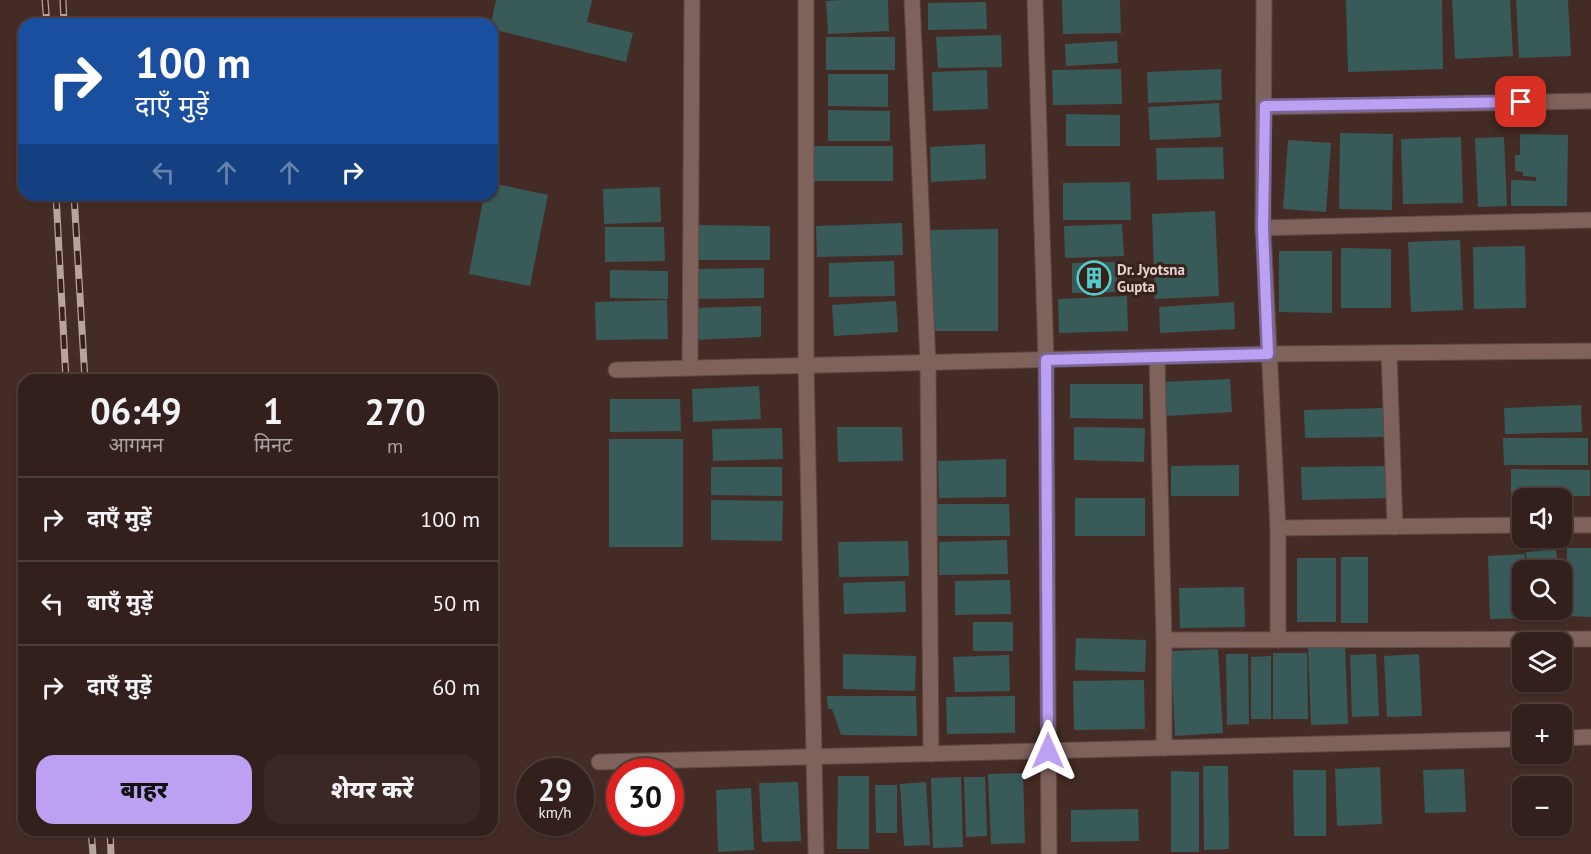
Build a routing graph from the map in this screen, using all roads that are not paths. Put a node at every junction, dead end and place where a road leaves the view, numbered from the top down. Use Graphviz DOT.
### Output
graph roads {
  1 [pos="692,0"];
  2 [pos="806,0"];
  3 [pos="912,0"];
  4 [pos="1035,0"];
  5 [pos="1264,0"];
  6 [pos="1591,101"];
  7 [pos="1265,106"];
  8 [pos="1591,220"];
  9 [pos="1263,228"];
  10 [pos="1591,351"];
  11 [pos="1389,353"];
  12 [pos="1268,354"];
  13 [pos="1156,358"];
  14 [pos="1046,360"];
  15 [pos="928,363"];
  16 [pos="806,366"];
  17 [pos="690,368"];
  18 [pos="616,370"];
  19 [pos="1512,525"];
  20 [pos="1572,525"];
  21 [pos="1591,525"];
  22 [pos="1395,527"];
  23 [pos="1278,528"];
  24 [pos="1591,639"];
  25 [pos="1164,640"];
  26 [pos="1278,640"];
  27 [pos="1591,737"];
  28 [pos="1572,738"];
  29 [pos="1512,739"];
  30 [pos="1164,748"];
  31 [pos="1048,751"];
  32 [pos="931,754"];
  33 [pos="814,757"];
  34 [pos="599,762"];
  35 [pos="816,854"];
  36 [pos="1049,854"];
  1 -- 17 [label="street"];
  2 -- 16 [label="street"];
  3 -- 15 [label="street"];
  4 -- 14 [label="street"];
  5 -- 7 [label="street"];
  6 -- 7 [label="street"];
  7 -- 9 [label="street"];
  8 -- 9 [label="street"];
  9 -- 12 [label="street"];
  10 -- 11 [label="street"];
  11 -- 12 [label="street"];
  11 -- 22 [label="street"];
  12 -- 13 [label="street"];
  12 -- 23 [label="street"];
  13 -- 14 [label="street"];
  13 -- 25 [label="street"];
  14 -- 15 [label="street"];
  14 -- 31 [label="street"];
  15 -- 16 [label="street"];
  15 -- 32 [label="street"];
  16 -- 17 [label="street"];
  16 -- 33 [label="street"];
  17 -- 18 [label="street"];
  19 -- 22 [label="street"];
  20 -- 21 [label="street"];
  22 -- 23 [label="street"];
  23 -- 26 [label="street"];
  24 -- 26 [label="street"];
  25 -- 26 [label="street"];
  25 -- 30 [label="street"];
  27 -- 28 [label="street"];
  29 -- 30 [label="street"];
  30 -- 31 [label="street"];
  31 -- 32 [label="street"];
  31 -- 36 [label="street"];
  32 -- 33 [label="street"];
  33 -- 34 [label="street"];
  33 -- 35 [label="street"];
}
